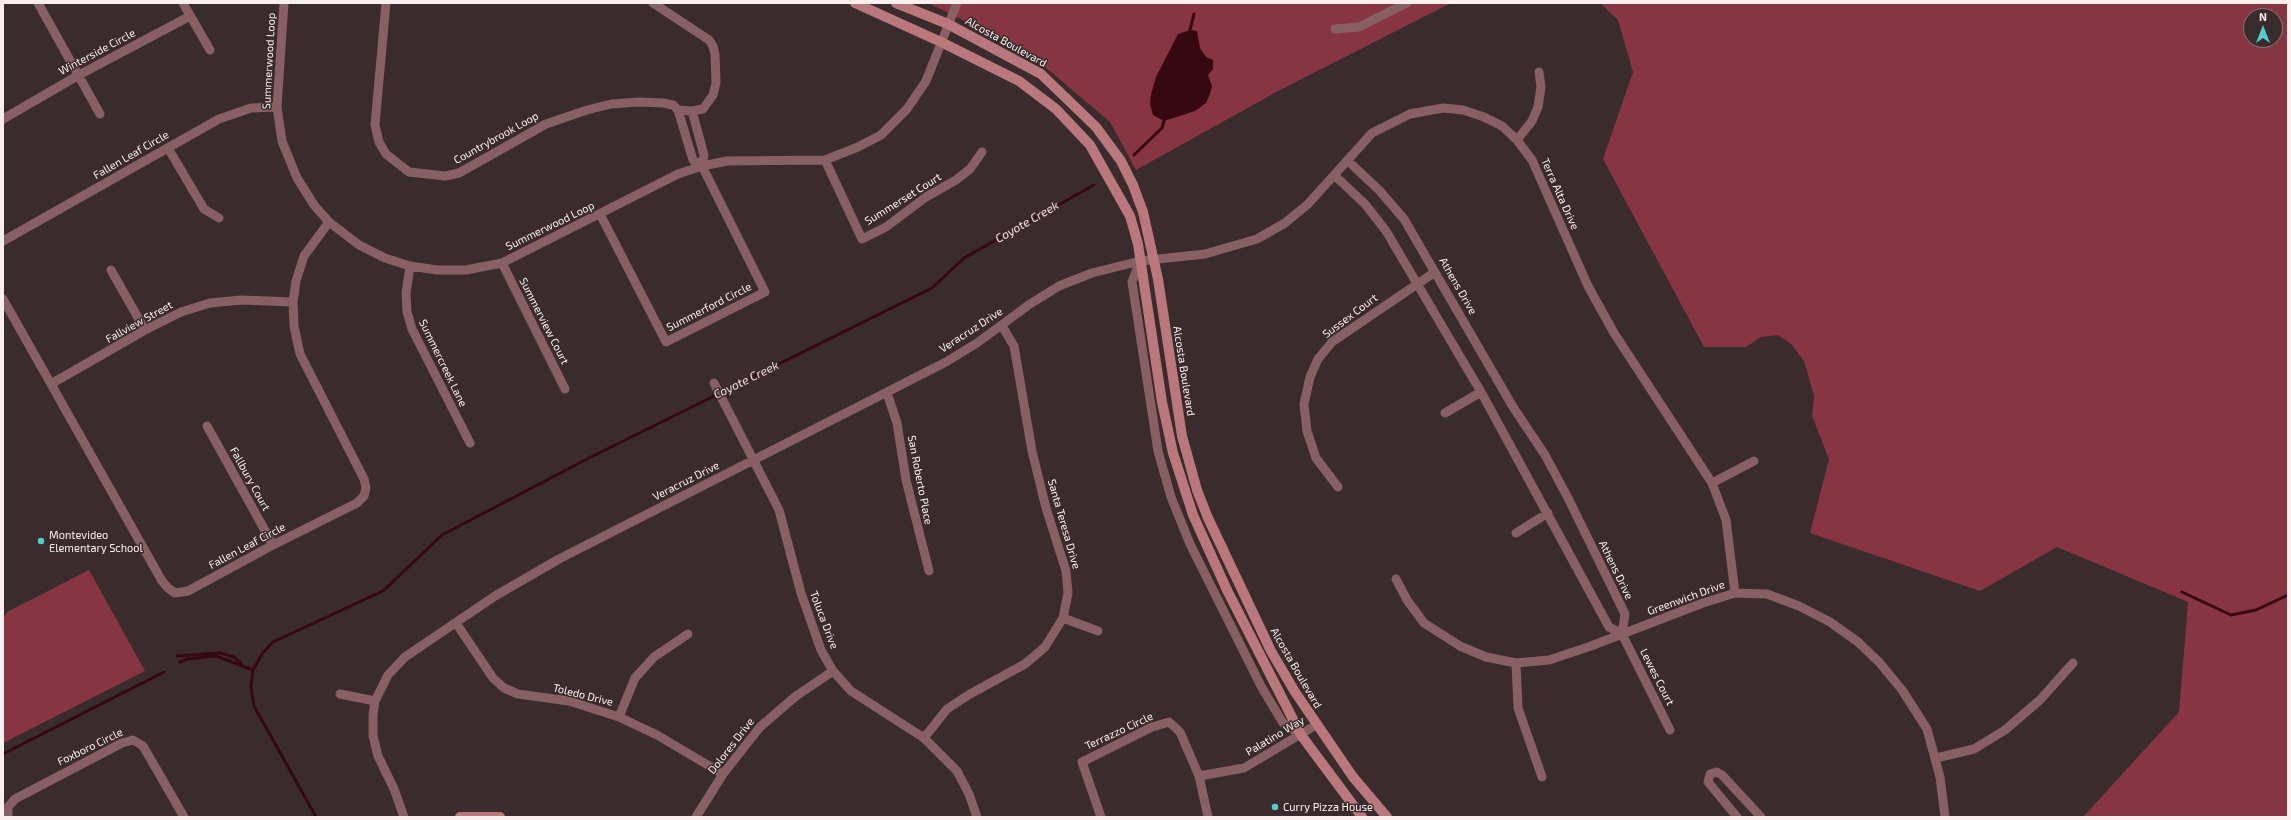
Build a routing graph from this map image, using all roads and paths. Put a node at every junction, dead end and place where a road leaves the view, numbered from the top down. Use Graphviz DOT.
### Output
graph roads {
  1 [pos="38,3"];
  2 [pos="183,3"];
  3 [pos="284,3"];
  4 [pos="386,3"];
  5 [pos="652,3"];
  6 [pos="855,3"];
  7 [pos="896,3"];
  8 [pos="956,3"];
  9 [pos="1407,3"];
  10 [pos="190,16"];
  11 [pos="948,24"];
  12 [pos="1335,30"];
  13 [pos="941,42"];
  14 [pos="210,50"];
  15 [pos="1539,72"];
  16 [pos="79,75"];
  17 [pos="277,107"];
  18 [pos="678,110"];
  19 [pos="692,112"];
  20 [pos="100,114"];
  21 [pos="3,119"];
  22 [pos="1517,140"];
  23 [pos="168,148"];
  24 [pos="982,152"];
  25 [pos="825,160"];
  26 [pos="1348,161"];
  27 [pos="702,166"];
  28 [pos="1334,176"];
  29 [pos="600,214"];
  30 [pos="219,218"];
  31 [pos="329,222"];
  32 [pos="3,241"];
  33 [pos="1154,259"];
  34 [pos="1140,261"];
  35 [pos="502,263"];
  36 [pos="410,266"];
  37 [pos="111,270"];
  38 [pos="1435,272"];
  39 [pos="1418,283"];
  40 [pos="3,299"];
  41 [pos="293,302"];
  42 [pos="1002,326"];
  43 [pos="145,330"];
  44 [pos="714,383"];
  45 [pos="51,384"];
  46 [pos="565,389"];
  47 [pos="1481,392"];
  48 [pos="887,393"];
  49 [pos="1445,413"];
  50 [pos="207,426"];
  51 [pos="470,444"];
  52 [pos="753,460"];
  53 [pos="1754,461"];
  54 [pos="1712,483"];
  55 [pos="1338,487"];
  56 [pos="1548,513"];
  57 [pos="1516,532"];
  58 [pos="273,545"];
  59 [pos="929,571"];
  60 [pos="1396,579"];
  61 [pos="1735,593"];
  62 [pos="1063,618"];
  63 [pos="456,623"];
  64 [pos="1098,631"];
  65 [pos="688,634"];
  66 [pos="1622,634"];
  67 [pos="1516,663"];
  68 [pos="2073,664"];
  69 [pos="833,671"];
  70 [pos="340,694"];
  71 [pos="375,701"];
  72 [pos="619,716"];
  73 [pos="1316,725"];
  74 [pos="1670,730"];
  75 [pos="1301,735"];
  76 [pos="924,738"];
  77 [pos="1936,758"];
  78 [pos="723,774"];
  79 [pos="1199,776"];
  80 [pos="1542,777"];
  81 [pos="8,817"];
  82 [pos="184,817"];
  83 [pos="404,817"];
  84 [pos="460,817"];
  85 [pos="500,817"];
  86 [pos="696,817"];
  87 [pos="977,817"];
  88 [pos="1101,817"];
  89 [pos="1208,817"];
  90 [pos="1362,817"];
  91 [pos="1387,817"];
  92 [pos="1738,817"];
  93 [pos="1761,817"];
  94 [pos="1946,817"];
  1 -- 16 [label="street"];
  2 -- 10 [label="street"];
  3 -- 17 [label="street, Summerwood Loop"];
  4 -- 18 [label="street, Countrybrook Loop"];
  5 -- 19 [label="street"];
  6 -- 13 [label="main road"];
  7 -- 11 [label="main road, Alcosta Boulevard"];
  8 -- 11 [label="street, Summerwood Loop"];
  9 -- 12 [label="street"];
  10 -- 14 [label="street"];
  10 -- 16 [label="street, Winterside Circle"];
  11 -- 13 [label="street, Summerwood Loop"];
  11 -- 33 [label="main road, Alcosta Boulevard"];
  13 -- 25 [label="street, Summerwood Loop"];
  13 -- 34 [label="main road"];
  15 -- 22 [label="street"];
  16 -- 20 [label="street"];
  16 -- 21 [label="street, Winterside Circle"];
  17 -- 23 [label="street, Fallen Leaf Circle"];
  17 -- 31 [label="street, Summerwood Loop"];
  18 -- 19 [label="street, Countrybrook Loop"];
  18 -- 27 [label="street"];
  19 -- 27 [label="street"];
  22 -- 26 [label="street, Terra Alta Drive"];
  22 -- 54 [label="street, Terra Alta Drive"];
  23 -- 30 [label="street"];
  23 -- 32 [label="street, Fallen Leaf Circle"];
  24 -- 25 [label="street, Summerset Court"];
  25 -- 27 [label="street, Summerwood Loop"];
  26 -- 28 [label="street, Terra Alta Drive"];
  26 -- 38 [label="street, Athens Drive"];
  27 -- 29 [label="street, Summerwood Loop"];
  27 -- 29 [label="street, Summerford Circle"];
  28 -- 33 [label="street, Terra Alta Drive"];
  28 -- 39 [label="street"];
  29 -- 35 [label="street, Summerwood Loop"];
  31 -- 36 [label="street, Summerwood Loop"];
  31 -- 41 [label="street, Fallen Leaf Circle"];
  33 -- 34 [label="street, Veracruz Drive"];
  33 -- 73 [label="main road, Alcosta Boulevard"];
  34 -- 42 [label="street, Veracruz Drive"];
  34 -- 75 [label="main road"];
  34 -- 75 [label="street"];
  35 -- 36 [label="street, Summerwood Loop"];
  35 -- 46 [label="street, Summerview Court"];
  36 -- 51 [label="street, Summercreek Lane"];
  37 -- 43 [label="street"];
  38 -- 39 [label="street, Sussex Court"];
  38 -- 66 [label="street, Athens Drive"];
  39 -- 47 [label="street"];
  39 -- 55 [label="street, Sussex Court"];
  40 -- 45 [label="street, Fallen Leaf Circle"];
  41 -- 43 [label="street, Fallview Street"];
  41 -- 58 [label="street, Fallen Leaf Circle"];
  42 -- 48 [label="street, Veracruz Drive"];
  42 -- 62 [label="street, Santa Teresa Drive"];
  43 -- 45 [label="street, Fallview Street"];
  44 -- 52 [label="street, Toluca Drive"];
  45 -- 58 [label="street, Fallen Leaf Circle"];
  47 -- 49 [label="street"];
  47 -- 56 [label="street"];
  48 -- 52 [label="street, Veracruz Drive"];
  48 -- 59 [label="street, San Roberto Place"];
  50 -- 58 [label="street, Fallbury Court"];
  52 -- 63 [label="street, Veracruz Drive"];
  52 -- 69 [label="street, Toluca Drive"];
  53 -- 54 [label="street"];
  54 -- 61 [label="street, Terra Alta Drive"];
  56 -- 57 [label="street"];
  56 -- 66 [label="street"];
  60 -- 67 [label="street, Greenwich Drive"];
  61 -- 66 [label="street, Greenwich Drive"];
  61 -- 77 [label="street, Greenwich Drive"];
  62 -- 64 [label="street"];
  62 -- 76 [label="street, Santa Teresa Drive"];
  63 -- 71 [label="street, Veracruz Drive"];
  63 -- 72 [label="street, Toledo Drive"];
  65 -- 72 [label="street"];
  66 -- 67 [label="street, Greenwich Drive"];
  66 -- 74 [label="street, Lewes Court"];
  67 -- 80 [label="street"];
  68 -- 77 [label="street"];
  69 -- 76 [label="street, Toluca Drive"];
  69 -- 78 [label="street, Dolores Drive"];
  70 -- 71 [label="street"];
  71 -- 83 [label="street, Veracruz Drive"];
  72 -- 78 [label="street, Toledo Drive"];
  73 -- 75 [label="street, Palatino Way"];
  73 -- 91 [label="main road, Alcosta Boulevard"];
  75 -- 79 [label="street, Palatino Way"];
  75 -- 90 [label="main road"];
  76 -- 87 [label="street, Toluca Drive"];
  77 -- 94 [label="street, Greenwich Drive"];
  78 -- 86 [label="street, Dolores Drive"];
  79 -- 88 [label="street, Terrazzo Circle"];
  79 -- 89 [label="street, Terrazzo Circle"];
  81 -- 82 [label="street, Foxboro Circle"];
  84 -- 85 [label="main road"];
  92 -- 93 [label="street"];
}
